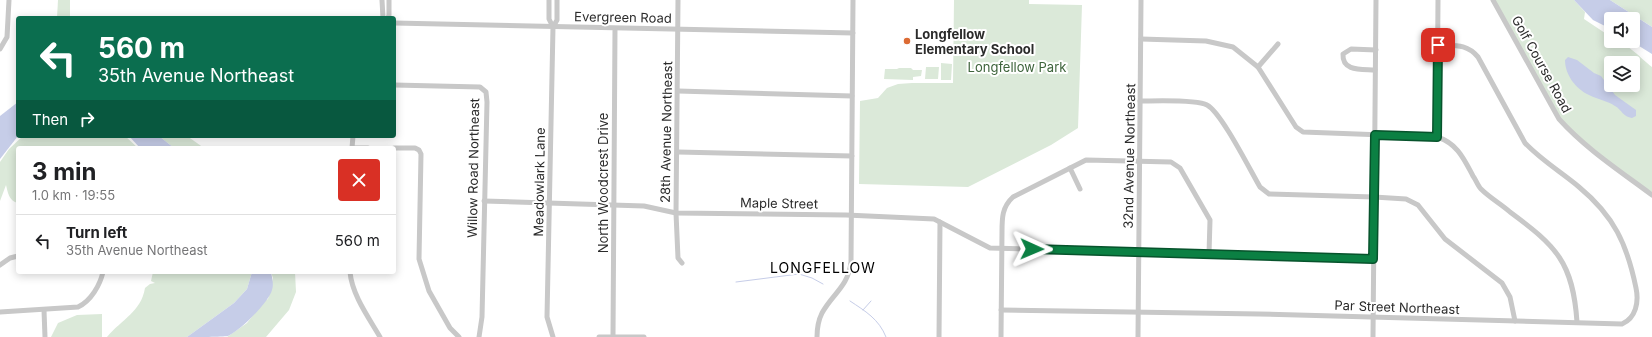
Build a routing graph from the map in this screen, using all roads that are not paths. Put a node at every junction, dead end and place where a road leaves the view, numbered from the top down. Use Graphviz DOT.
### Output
graph roads {
  1 [pos="9,0"];
  2 [pos="382,0"];
  3 [pos="389,0"];
  4 [pos="550,0"];
  5 [pos="557,0"];
  6 [pos="678,0"];
  7 [pos="853,0"];
  8 [pos="1141,0"];
  9 [pos="1376,0"];
  10 [pos="1438,0"];
  11 [pos="1493,0"];
  12 [pos="383,16"];
  13 [pos="388,16"];
  14 [pos="396,23"];
  15 [pos="553,27"];
  16 [pos="615,29"];
  17 [pos="679,29"];
  18 [pos="853,33"];
  19 [pos="1141,39"];
  20 [pos="1278,44"];
  21 [pos="1438,45"];
  22 [pos="0,49"];
  23 [pos="1376,50"];
  24 [pos="1258,67"];
  25 [pos="1375,70"];
  26 [pos="396,85"];
  27 [pos="678,91"];
  28 [pos="852,96"];
  29 [pos="1140,101"];
  30 [pos="1375,135"];
  31 [pos="1437,137"];
  32 [pos="396,148"];
  33 [pos="678,152"];
  34 [pos="852,156"];
  35 [pos="1140,161"];
  36 [pos="1070,168"];
  37 [pos="1080,189"];
  38 [pos="1652,195"];
  39 [pos="1374,197"];
  40 [pos="484,201"];
  41 [pos="550,202"];
  42 [pos="614,204"];
  43 [pos="676,213"];
  44 [pos="851,215"];
  45 [pos="940,222"];
  46 [pos="1001,249"];
  47 [pos="1139,252"];
  48 [pos="1209,254"];
  49 [pos="16,256"];
  50 [pos="1373,259"];
  51 [pos="682,263"];
  52 [pos="0,265"];
  53 [pos="102,274"];
  54 [pos="350,274"];
  55 [pos="44,310"];
  56 [pos="1001,310"];
  57 [pos="0,312"];
  58 [pos="1138,312"];
  59 [pos="1374,317"];
  60 [pos="1515,321"];
  61 [pos="1577,322"];
  62 [pos="45,337"];
  63 [pos="380,337"];
  64 [pos="459,337"];
  65 [pos="479,337"];
  66 [pos="553,337"];
  67 [pos="599,337"];
  68 [pos="613,337"];
  69 [pos="644,337"];
  70 [pos="816,337"];
  71 [pos="939,337"];
  72 [pos="1001,337"];
  73 [pos="1138,337"];
  74 [pos="1373,337"];
  1 -- 22 [label="street"];
  2 -- 12 [label="street"];
  3 -- 13 [label="street"];
  4 -- 15 [label="street, Meadowlark Lane"];
  5 -- 15 [label="street, Meadowlark Lane"];
  6 -- 17 [label="street, 28th Avenue Northeast"];
  7 -- 18 [label="street"];
  8 -- 19 [label="street, 32nd Avenue Northeast"];
  9 -- 23 [label="street"];
  10 -- 21 [label="street"];
  11 -- 38 [label="street, Golf Course Road"];
  14 -- 15 [label="street, Evergreen Road"];
  15 -- 16 [label="street, Evergreen Road"];
  15 -- 41 [label="street, Meadowlark Lane"];
  16 -- 17 [label="street, Evergreen Road"];
  16 -- 42 [label="street, North Woodcrest Drive"];
  17 -- 18 [label="street, Evergreen Road"];
  17 -- 27 [label="street, 28th Avenue Northeast"];
  18 -- 28 [label="street"];
  19 -- 24 [label="street"];
  19 -- 29 [label="street, 32nd Avenue Northeast"];
  20 -- 24 [label="street"];
  21 -- 31 [label="street"];
  21 -- 61 [label="street, Par Street Northeast"];
  23 -- 25 [label="street"];
  23 -- 25 [label="street"];
  24 -- 30 [label="street"];
  25 -- 30 [label="street"];
  26 -- 40 [label="street, Willow Road Northeast"];
  27 -- 28 [label="street"];
  27 -- 33 [label="street, 28th Avenue Northeast"];
  28 -- 34 [label="street"];
  29 -- 35 [label="street, 32nd Avenue Northeast"];
  29 -- 39 [label="street"];
  30 -- 31 [label="street"];
  30 -- 39 [label="street"];
  31 -- 61 [label="street"];
  32 -- 64 [label="street"];
  33 -- 34 [label="street"];
  33 -- 43 [label="street, 28th Avenue Northeast"];
  34 -- 44 [label="street"];
  35 -- 36 [label="street"];
  35 -- 47 [label="street, 32nd Avenue Northeast"];
  35 -- 48 [label="street"];
  36 -- 37 [label="street"];
  36 -- 46 [label="street"];
  39 -- 50 [label="street"];
  39 -- 60 [label="street"];
  40 -- 41 [label="street, Maple Street"];
  40 -- 65 [label="street, Willow Road Northeast"];
  41 -- 42 [label="street, Maple Street"];
  41 -- 66 [label="street, Meadowlark Lane"];
  42 -- 43 [label="street, Maple Street"];
  42 -- 68 [label="street, North Woodcrest Drive"];
  43 -- 44 [label="street, Maple Street"];
  43 -- 51 [label="street, 28th Avenue Northeast"];
  44 -- 45 [label="street, Maple Street"];
  44 -- 70 [label="street"];
  45 -- 46 [label="street, Maple Street"];
  45 -- 71 [label="street"];
  46 -- 47 [label="street, Maple Street"];
  46 -- 56 [label="street"];
  47 -- 48 [label="street, Maple Street"];
  47 -- 58 [label="street, 32nd Avenue Northeast"];
  48 -- 50 [label="street, Maple Street"];
  49 -- 52 [label="street"];
  50 -- 59 [label="street"];
  53 -- 55 [label="street"];
  54 -- 63 [label="street"];
  55 -- 57 [label="street"];
  55 -- 62 [label="street"];
  56 -- 58 [label="street, Par Street Northeast"];
  56 -- 72 [label="street"];
  58 -- 59 [label="street, Par Street Northeast"];
  58 -- 73 [label="street, 32nd Avenue Northeast"];
  59 -- 60 [label="street, Par Street Northeast"];
  59 -- 74 [label="street"];
  60 -- 61 [label="street, Par Street Northeast"];
  67 -- 68 [label="street"];
  68 -- 69 [label="street"];
}
